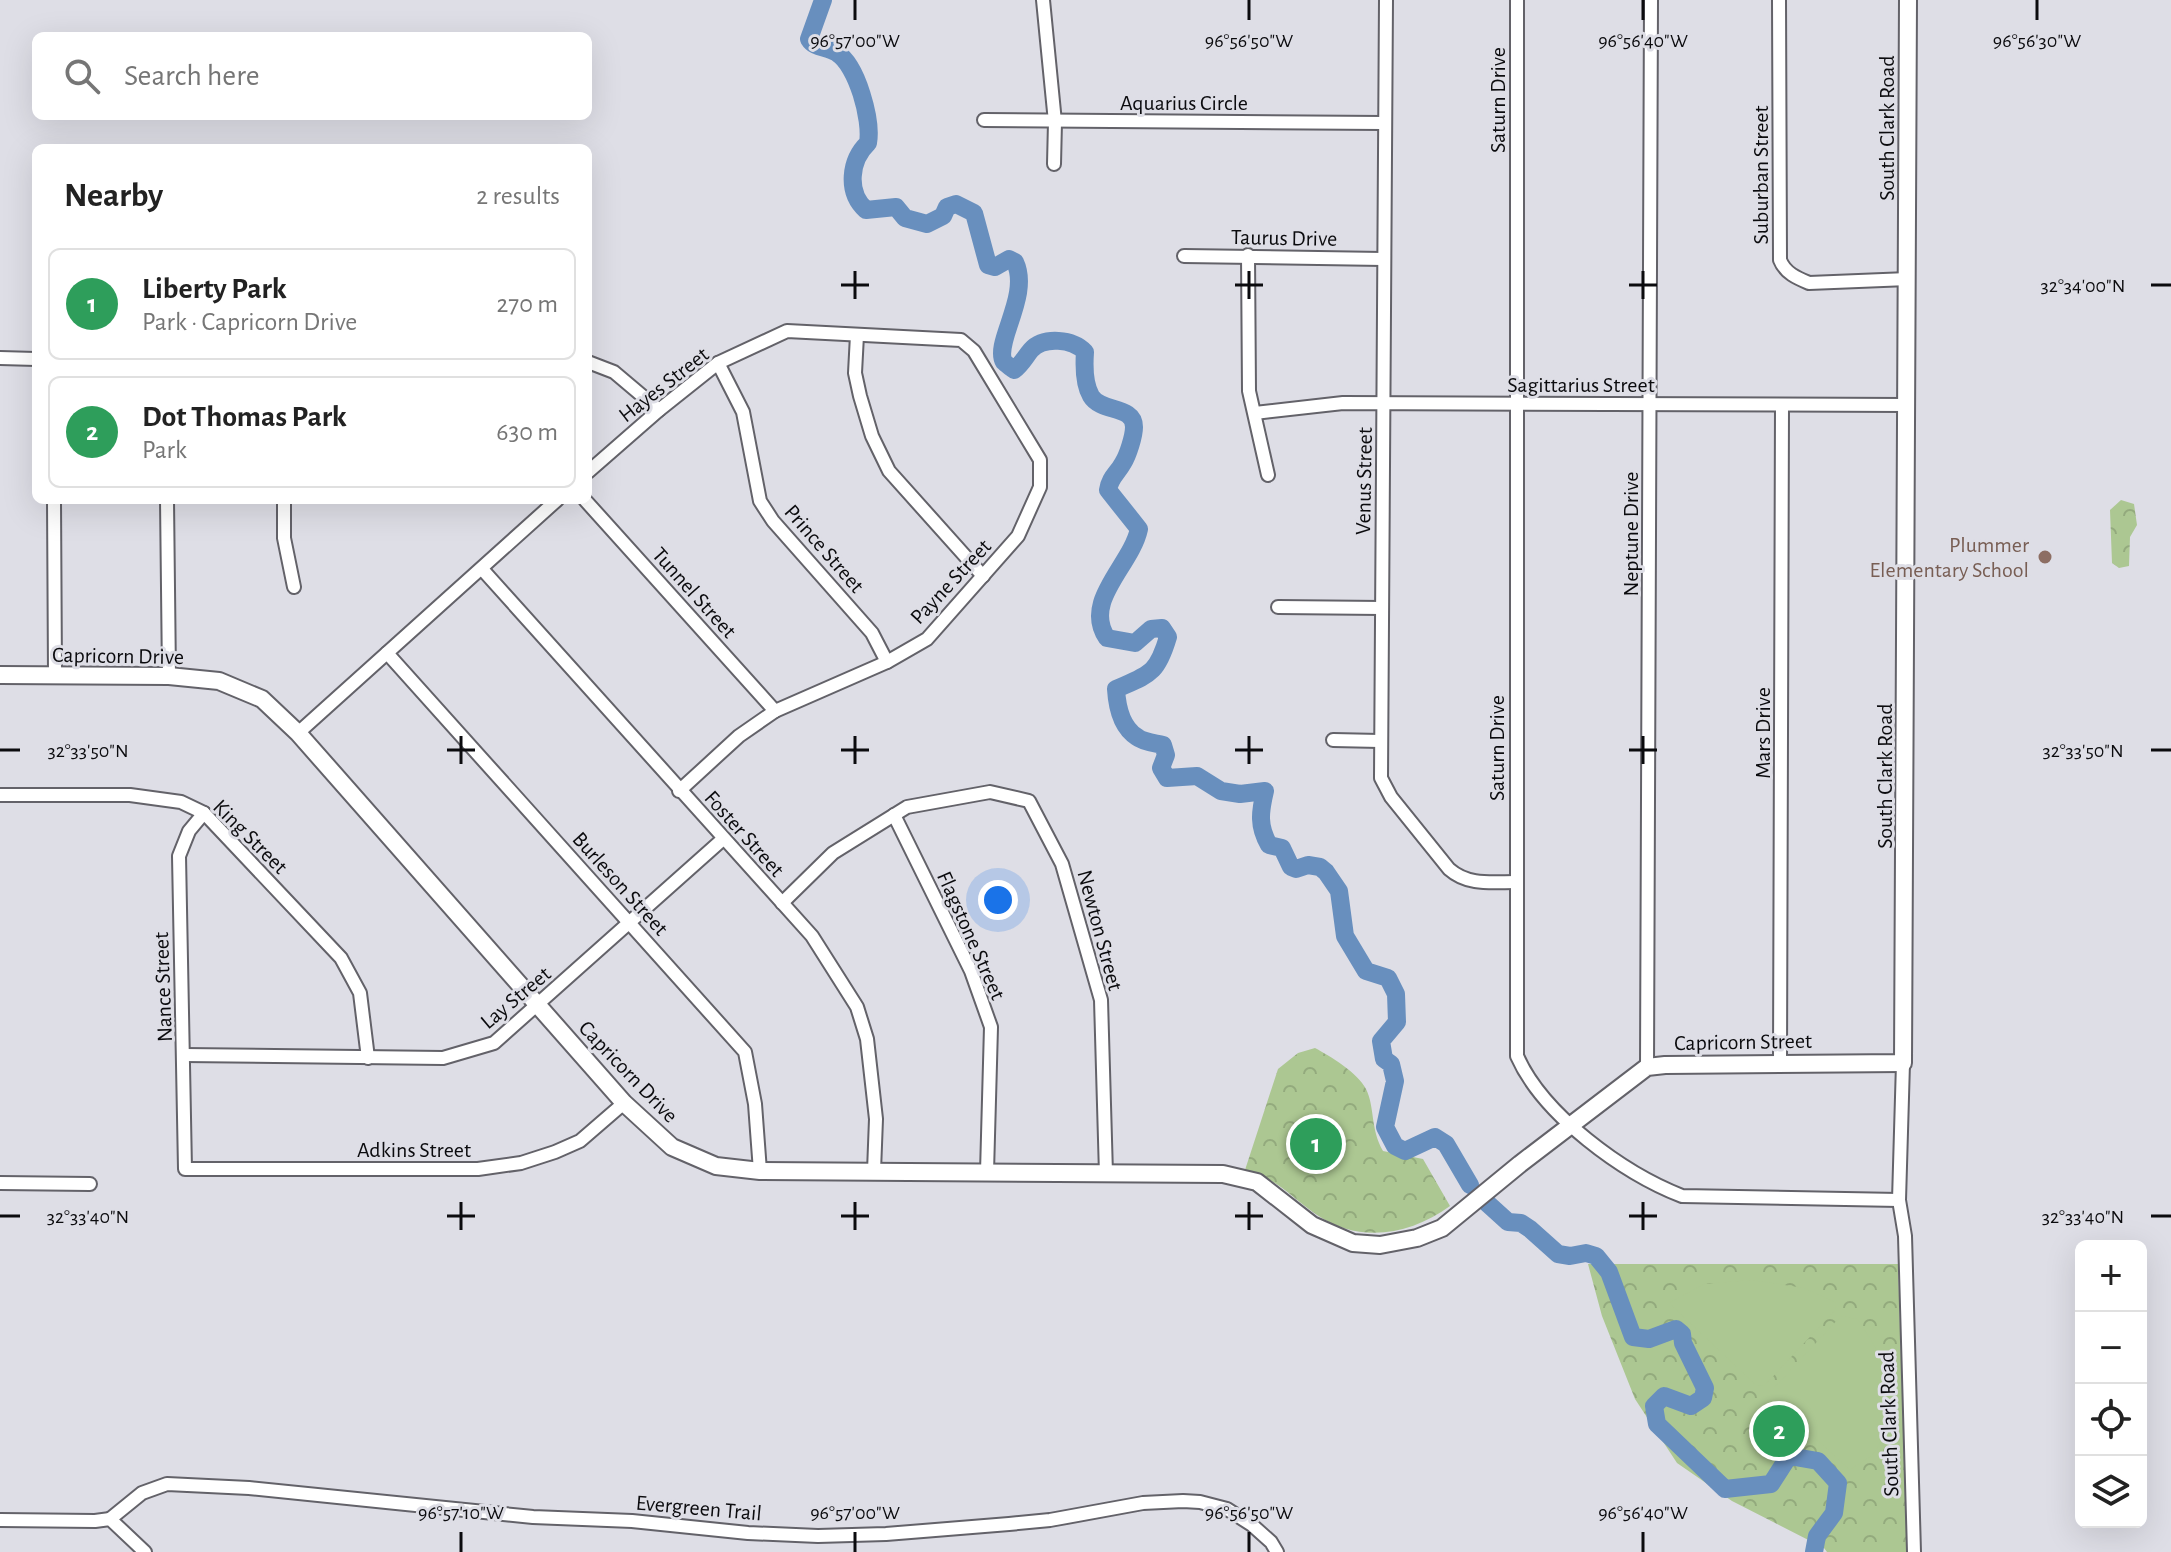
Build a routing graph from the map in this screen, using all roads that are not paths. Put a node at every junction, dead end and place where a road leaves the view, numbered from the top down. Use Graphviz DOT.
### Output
graph roads {
  1 [pos="1043,0"];
  2 [pos="1386,0"];
  3 [pos="1517,0"];
  4 [pos="1651,0"];
  5 [pos="1779,0"];
  6 [pos="1908,0"];
  7 [pos="984,120"];
  8 [pos="1055,122"];
  9 [pos="1383,123"];
  10 [pos="1054,164"];
  11 [pos="1248,255"];
  12 [pos="1184,256"];
  13 [pos="1383,259"];
  14 [pos="1908,279"];
  15 [pos="857,335"];
  16 [pos="961,340"];
  17 [pos="0,358"];
  18 [pos="32,359"];
  19 [pos="718,363"];
  20 [pos="592,364"];
  21 [pos="1384,403"];
  22 [pos="1517,404"];
  23 [pos="1651,405"];
  24 [pos="1782,405"];
  25 [pos="1907,405"];
  26 [pos="659,410"];
  27 [pos="1255,413"];
  28 [pos="592,469"];
  29 [pos="1268,475"];
  30 [pos="54,504"];
  31 [pos="167,504"];
  32 [pos="284,504"];
  33 [pos="553,504"];
  34 [pos="589,504"];
  35 [pos="482,569"];
  36 [pos="983,576"];
  37 [pos="294,587"];
  38 [pos="1278,607"];
  39 [pos="1382,608"];
  40 [pos="387,653"];
  41 [pos="887,662"];
  42 [pos="55,674"];
  43 [pos="0,675"];
  44 [pos="169,676"];
  45 [pos="775,711"];
  46 [pos="298,733"];
  47 [pos="1333,740"];
  48 [pos="1380,741"];
  49 [pos="679,791"];
  50 [pos="0,795"];
  51 [pos="204,813"];
  52 [pos="894,815"];
  53 [pos="723,839"];
  54 [pos="1516,882"];
  55 [pos="782,903"];
  56 [pos="630,923"];
  57 [pos="537,1006"];
  58 [pos="184,1055"];
  59 [pos="368,1058"];
  60 [pos="1780,1062"];
  61 [pos="1903,1063"];
  62 [pos="1647,1067"];
  63 [pos="624,1103"];
  64 [pos="1570,1127"];
  65 [pos="1520,1164"];
  66 [pos="185,1169"];
  67 [pos="760,1171"];
  68 [pos="874,1171"];
  69 [pos="987,1172"];
  70 [pos="1106,1174"];
  71 [pos="0,1183"];
  72 [pos="90,1184"];
  73 [pos="1899,1200"];
  74 [pos="110,1519"];
  75 [pos="0,1520"];
  76 [pos="145,1552"];
  77 [pos="1277,1552"];
  78 [pos="1914,1552"];
  1 -- 8 [label="street"];
  2 -- 9 [label="street, Venus Street"];
  3 -- 22 [label="street, Saturn Drive"];
  4 -- 23 [label="street, Neptune Drive"];
  5 -- 14 [label="street, Suburban Street"];
  6 -- 14 [label="street, South Clark Road"];
  7 -- 8 [label="street, Aquarius Circle"];
  8 -- 9 [label="street, Aquarius Circle"];
  8 -- 10 [label="street"];
  9 -- 13 [label="street, Venus Street"];
  11 -- 12 [label="street, Taurus Drive"];
  11 -- 13 [label="street, Taurus Drive"];
  11 -- 27 [label="street"];
  13 -- 21 [label="street, Venus Street"];
  14 -- 25 [label="street, South Clark Road"];
  15 -- 16 [label="street, Hayes Street"];
  15 -- 19 [label="street, Hayes Street"];
  15 -- 36 [label="street"];
  16 -- 36 [label="street, Payne Street"];
  17 -- 18 [label="street"];
  19 -- 26 [label="street, Hayes Street"];
  19 -- 41 [label="street, Prince Street"];
  20 -- 26 [label="street"];
  21 -- 22 [label="street, Sagittarius Street"];
  21 -- 27 [label="street, Sagittarius Street"];
  21 -- 39 [label="street, Venus Street"];
  22 -- 23 [label="street, Sagittarius Street"];
  22 -- 54 [label="street, Saturn Drive"];
  23 -- 24 [label="street, Sagittarius Street"];
  23 -- 62 [label="street, Neptune Drive"];
  24 -- 25 [label="street, Sagittarius Street"];
  24 -- 60 [label="street, Mars Drive"];
  25 -- 61 [label="street, South Clark Road"];
  26 -- 28 [label="street, Hayes Street"];
  27 -- 29 [label="street"];
  30 -- 42 [label="street"];
  31 -- 44 [label="street"];
  32 -- 37 [label="street"];
  33 -- 35 [label="street"];
  34 -- 45 [label="street, Tunnel Street"];
  35 -- 40 [label="street"];
  35 -- 49 [label="street, Foster Street"];
  36 -- 41 [label="street, Payne Street"];
  38 -- 39 [label="street"];
  39 -- 48 [label="street, Venus Street"];
  40 -- 46 [label="street"];
  40 -- 56 [label="street, Burleson Street"];
  41 -- 45 [label="street, Payne Street"];
  42 -- 43 [label="street, Capricorn Drive"];
  42 -- 44 [label="street, Capricorn Drive"];
  44 -- 46 [label="street, Capricorn Drive"];
  45 -- 49 [label="street, Payne Street"];
  46 -- 57 [label="street, Capricorn Drive"];
  47 -- 48 [label="street"];
  48 -- 54 [label="street, Venus Street"];
  49 -- 53 [label="street, Foster Street"];
  50 -- 51 [label="street, King Street"];
  51 -- 58 [label="street, Nance Street"];
  51 -- 59 [label="street, King Street"];
  52 -- 55 [label="street"];
  52 -- 69 [label="street, Flagstone Street"];
  52 -- 70 [label="street, Newton Street"];
  53 -- 55 [label="street, Foster Street"];
  53 -- 56 [label="street, Lay Street"];
  54 -- 64 [label="street, Saturn Drive"];
  55 -- 68 [label="street, Foster Street"];
  56 -- 57 [label="street, Lay Street"];
  56 -- 67 [label="street, Burleson Street"];
  57 -- 59 [label="street, Lay Street"];
  57 -- 63 [label="street, Capricorn Drive"];
  58 -- 59 [label="street, Lay Street"];
  58 -- 66 [label="street, Nance Street"];
  60 -- 61 [label="street, Capricorn Street"];
  60 -- 62 [label="street, Capricorn Street"];
  61 -- 73 [label="street, South Clark Road"];
  62 -- 64 [label="street, Capricorn Street"];
  63 -- 66 [label="street, Adkins Street"];
  63 -- 67 [label="street, Capricorn Drive"];
  64 -- 65 [label="street, Capricorn Street"];
  64 -- 73 [label="street, Saturn Drive"];
  65 -- 70 [label="street, Capricorn Drive"];
  67 -- 68 [label="street, Capricorn Drive"];
  68 -- 69 [label="street, Capricorn Drive"];
  69 -- 70 [label="street, Capricorn Drive"];
  71 -- 72 [label="street"];
  73 -- 78 [label="street, South Clark Road"];
  74 -- 75 [label="street"];
  74 -- 76 [label="street"];
  74 -- 77 [label="street, Evergreen Trail"];
}
